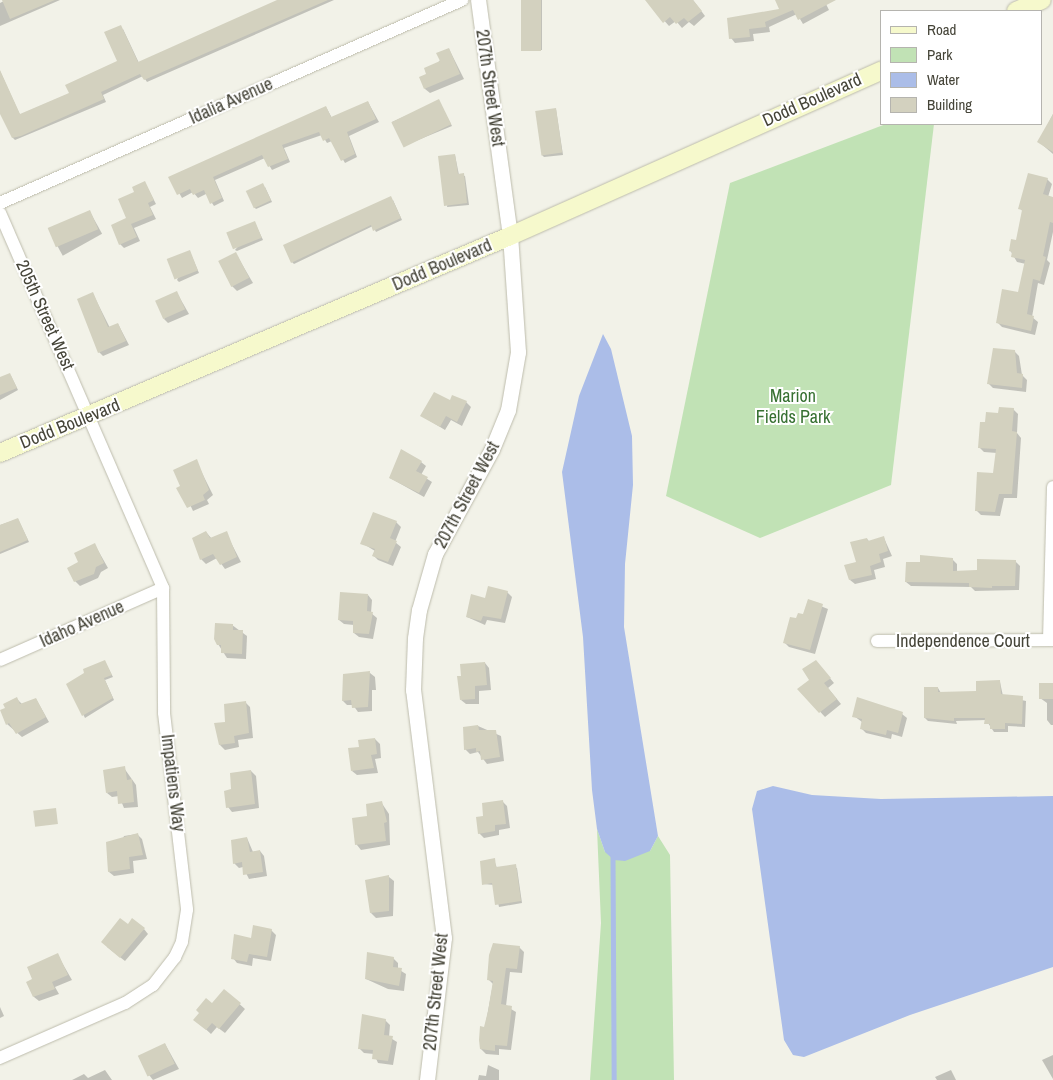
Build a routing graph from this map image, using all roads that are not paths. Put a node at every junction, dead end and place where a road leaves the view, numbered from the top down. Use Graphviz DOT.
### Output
graph roads {
  1 [pos="462,0"];
  2 [pos="478,0"];
  3 [pos="1042,0"];
  4 [pos="1018,10"];
  5 [pos="880,71"];
  6 [pos="0,203"];
  7 [pos="0,214"];
  8 [pos="510,236"];
  9 [pos="90,416"];
  10 [pos="0,453"];
  11 [pos="1053,487"];
  12 [pos="163,588"];
  13 [pos="1051,640"];
  14 [pos="877,641"];
  15 [pos="0,660"];
  16 [pos="0,1058"];
  17 [pos="427,1080"];
  1 -- 6 [label="street, Idalia Avenue"];
  2 -- 8 [label="street, 207th Street West"];
  3 -- 4 [label="main road"];
  5 -- 8 [label="main road, Dodd Boulevard"];
  7 -- 9 [label="street, 205th Street West"];
  8 -- 9 [label="main road, Dodd Boulevard"];
  8 -- 17 [label="street, 207th Street West"];
  9 -- 10 [label="main road, Dodd Boulevard"];
  9 -- 12 [label="street, Impatiens Way"];
  11 -- 13 [label="street"];
  12 -- 15 [label="street, Idaho Avenue"];
  12 -- 16 [label="street, Impatiens Way"];
  13 -- 14 [label="street, Independence Court"];
}
